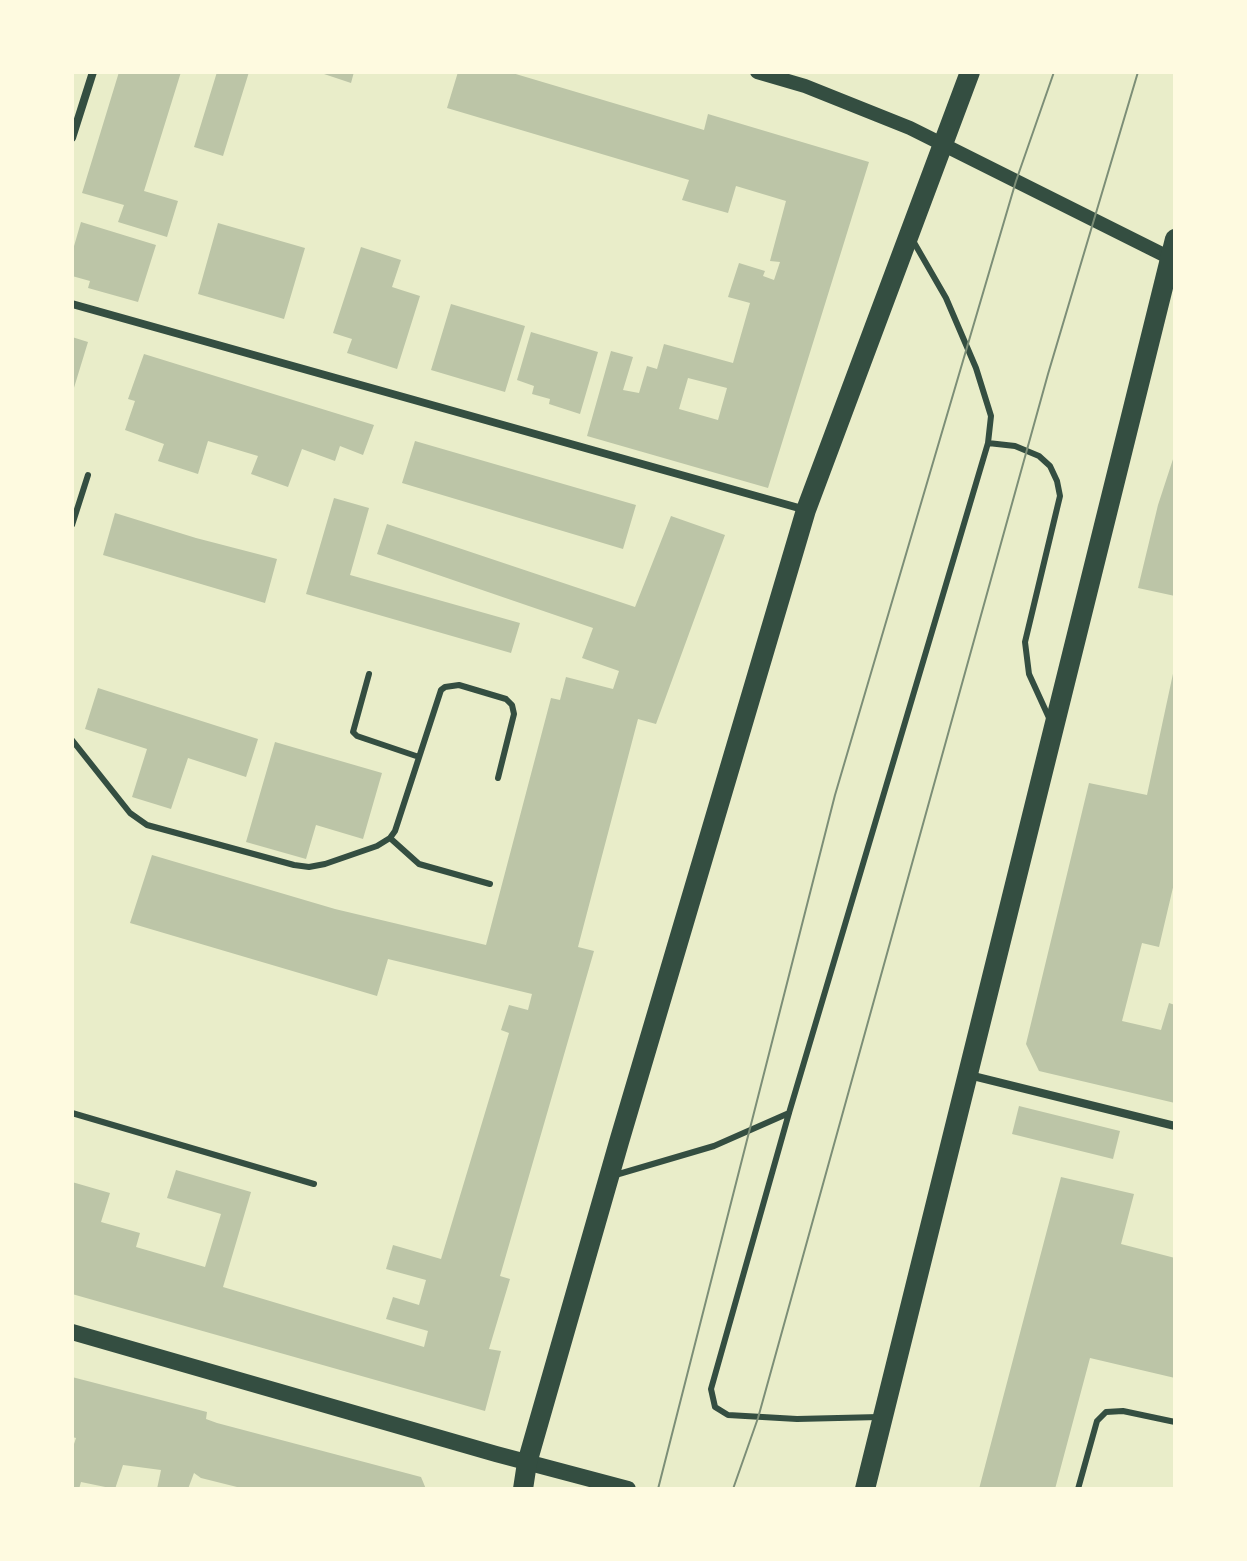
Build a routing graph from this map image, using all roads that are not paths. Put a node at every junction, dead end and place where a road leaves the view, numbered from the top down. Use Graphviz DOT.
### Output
graph roads {
  1 [pos="93,72"];
  2 [pos="757,72"];
  3 [pos="970,72"];
  4 [pos="72,138"];
  5 [pos="942,143"];
  6 [pos="909,234"];
  7 [pos="1173,252"];
  8 [pos="72,304"];
  9 [pos="988,443"];
  10 [pos="88,475"];
  11 [pos="806,510"];
  12 [pos="72,525"];
  13 [pos="369,674"];
  14 [pos="1054,726"];
  15 [pos="72,740"];
  16 [pos="419,757"];
  17 [pos="498,778"];
  18 [pos="390,838"];
  19 [pos="490,884"];
  20 [pos="969,1075"];
  21 [pos="72,1113"];
  22 [pos="789,1113"];
  23 [pos="1175,1126"];
  24 [pos="609,1176"];
  25 [pos="314,1184"];
  26 [pos="72,1332"];
  27 [pos="883,1417"];
  28 [pos="1175,1422"];
  29 [pos="527,1463"];
  30 [pos="523,1489"];
  31 [pos="628,1489"];
  32 [pos="865,1489"];
  33 [pos="1078,1489"];
  1 -- 4 [label="street"];
  2 -- 5 [label="street"];
  3 -- 5 [label="main road"];
  5 -- 6 [label="main road"];
  5 -- 7 [label="street"];
  6 -- 9 [label="lane"];
  6 -- 11 [label="main road"];
  7 -- 14 [label="main road"];
  8 -- 11 [label="street"];
  9 -- 14 [label="lane"];
  9 -- 22 [label="lane"];
  10 -- 12 [label="lane"];
  11 -- 24 [label="main road"];
  13 -- 16 [label="lane"];
  14 -- 20 [label="main road"];
  15 -- 18 [label="lane"];
  16 -- 17 [label="lane"];
  16 -- 18 [label="lane"];
  18 -- 19 [label="lane"];
  20 -- 23 [label="street"];
  20 -- 27 [label="main road"];
  21 -- 25 [label="lane"];
  22 -- 24 [label="lane"];
  22 -- 27 [label="lane"];
  24 -- 29 [label="main road"];
  26 -- 29 [label="main road"];
  27 -- 32 [label="main road"];
  28 -- 33 [label="lane"];
  29 -- 30 [label="main road"];
  29 -- 31 [label="main road"];
}
